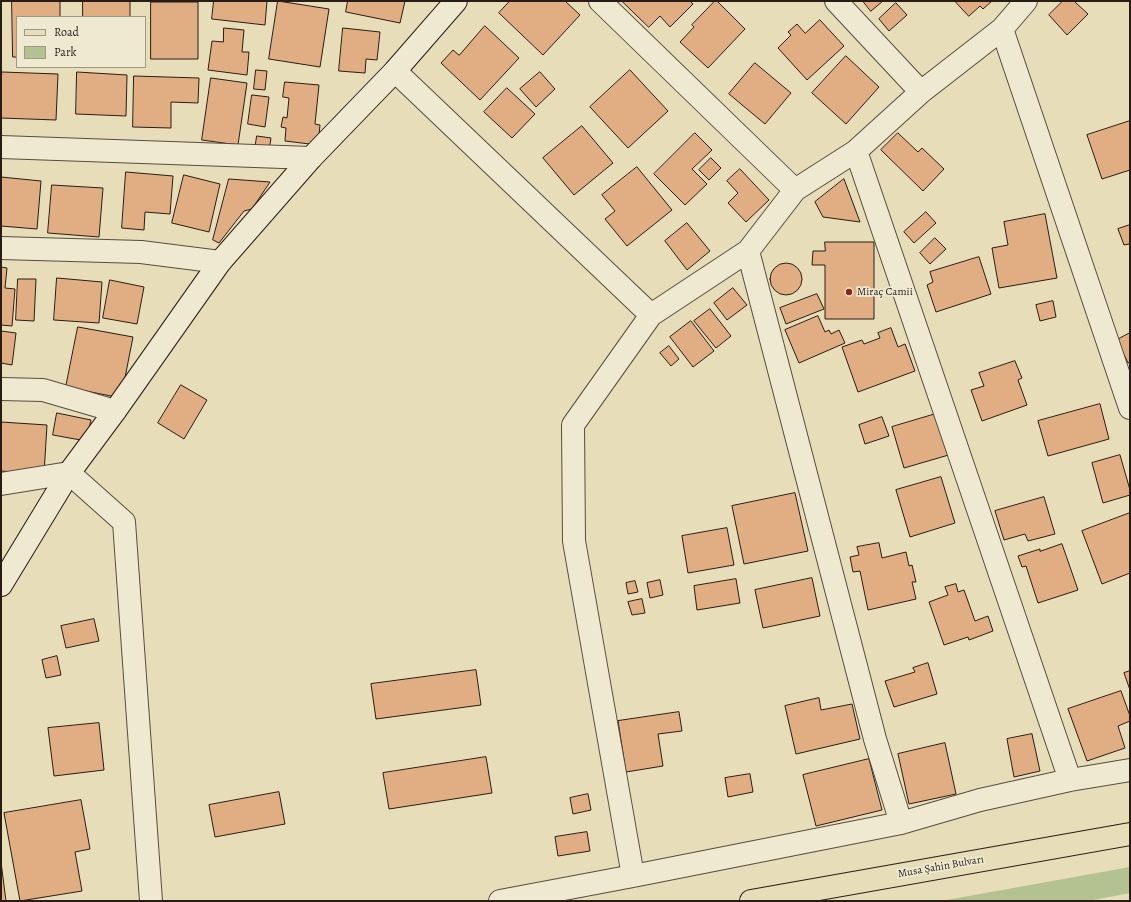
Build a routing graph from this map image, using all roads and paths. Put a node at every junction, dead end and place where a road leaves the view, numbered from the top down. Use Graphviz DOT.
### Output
graph roads {
  1 [pos="456,1"];
  2 [pos="600,1"];
  3 [pos="836,1"];
  4 [pos="1026,1"];
  5 [pos="1002,29"];
  6 [pos="395,71"];
  7 [pos="920,92"];
  8 [pos="1,147"];
  9 [pos="856,151"];
  10 [pos="311,158"];
  11 [pos="795,190"];
  12 [pos="1,248"];
  13 [pos="748,251"];
  14 [pos="220,262"];
  15 [pos="651,315"];
  16 [pos="1,389"];
  17 [pos="1130,408"];
  18 [pos="115,411"];
  19 [pos="69,473"];
  20 [pos="1,484"];
  21 [pos="1,584"];
  22 [pos="1130,770"];
  23 [pos="1070,780"];
  24 [pos="901,823"];
  25 [pos="1130,834"];
  26 [pos="633,876"];
  27 [pos="151,901"];
  28 [pos="500,901"];
  29 [pos="752,901"];
  1 -- 6 [label="street"];
  2 -- 11 [label="street"];
  3 -- 7 [label="street"];
  4 -- 5 [label="street"];
  5 -- 7 [label="street"];
  5 -- 17 [label="street"];
  6 -- 10 [label="street"];
  6 -- 15 [label="street"];
  7 -- 9 [label="street"];
  8 -- 10 [label="street"];
  9 -- 11 [label="street"];
  9 -- 23 [label="street"];
  10 -- 14 [label="street"];
  11 -- 13 [label="street"];
  12 -- 14 [label="street"];
  13 -- 15 [label="street"];
  13 -- 24 [label="street"];
  14 -- 18 [label="street"];
  15 -- 26 [label="street"];
  16 -- 18 [label="street"];
  18 -- 19 [label="street"];
  19 -- 20 [label="street"];
  19 -- 21 [label="street"];
  19 -- 27 [label="street"];
  22 -- 23 [label="street"];
  23 -- 24 [label="street"];
  24 -- 26 [label="street"];
  25 -- 29 [label="main road, Musa Şahin Bulvarı"];
  26 -- 28 [label="street"];
}
